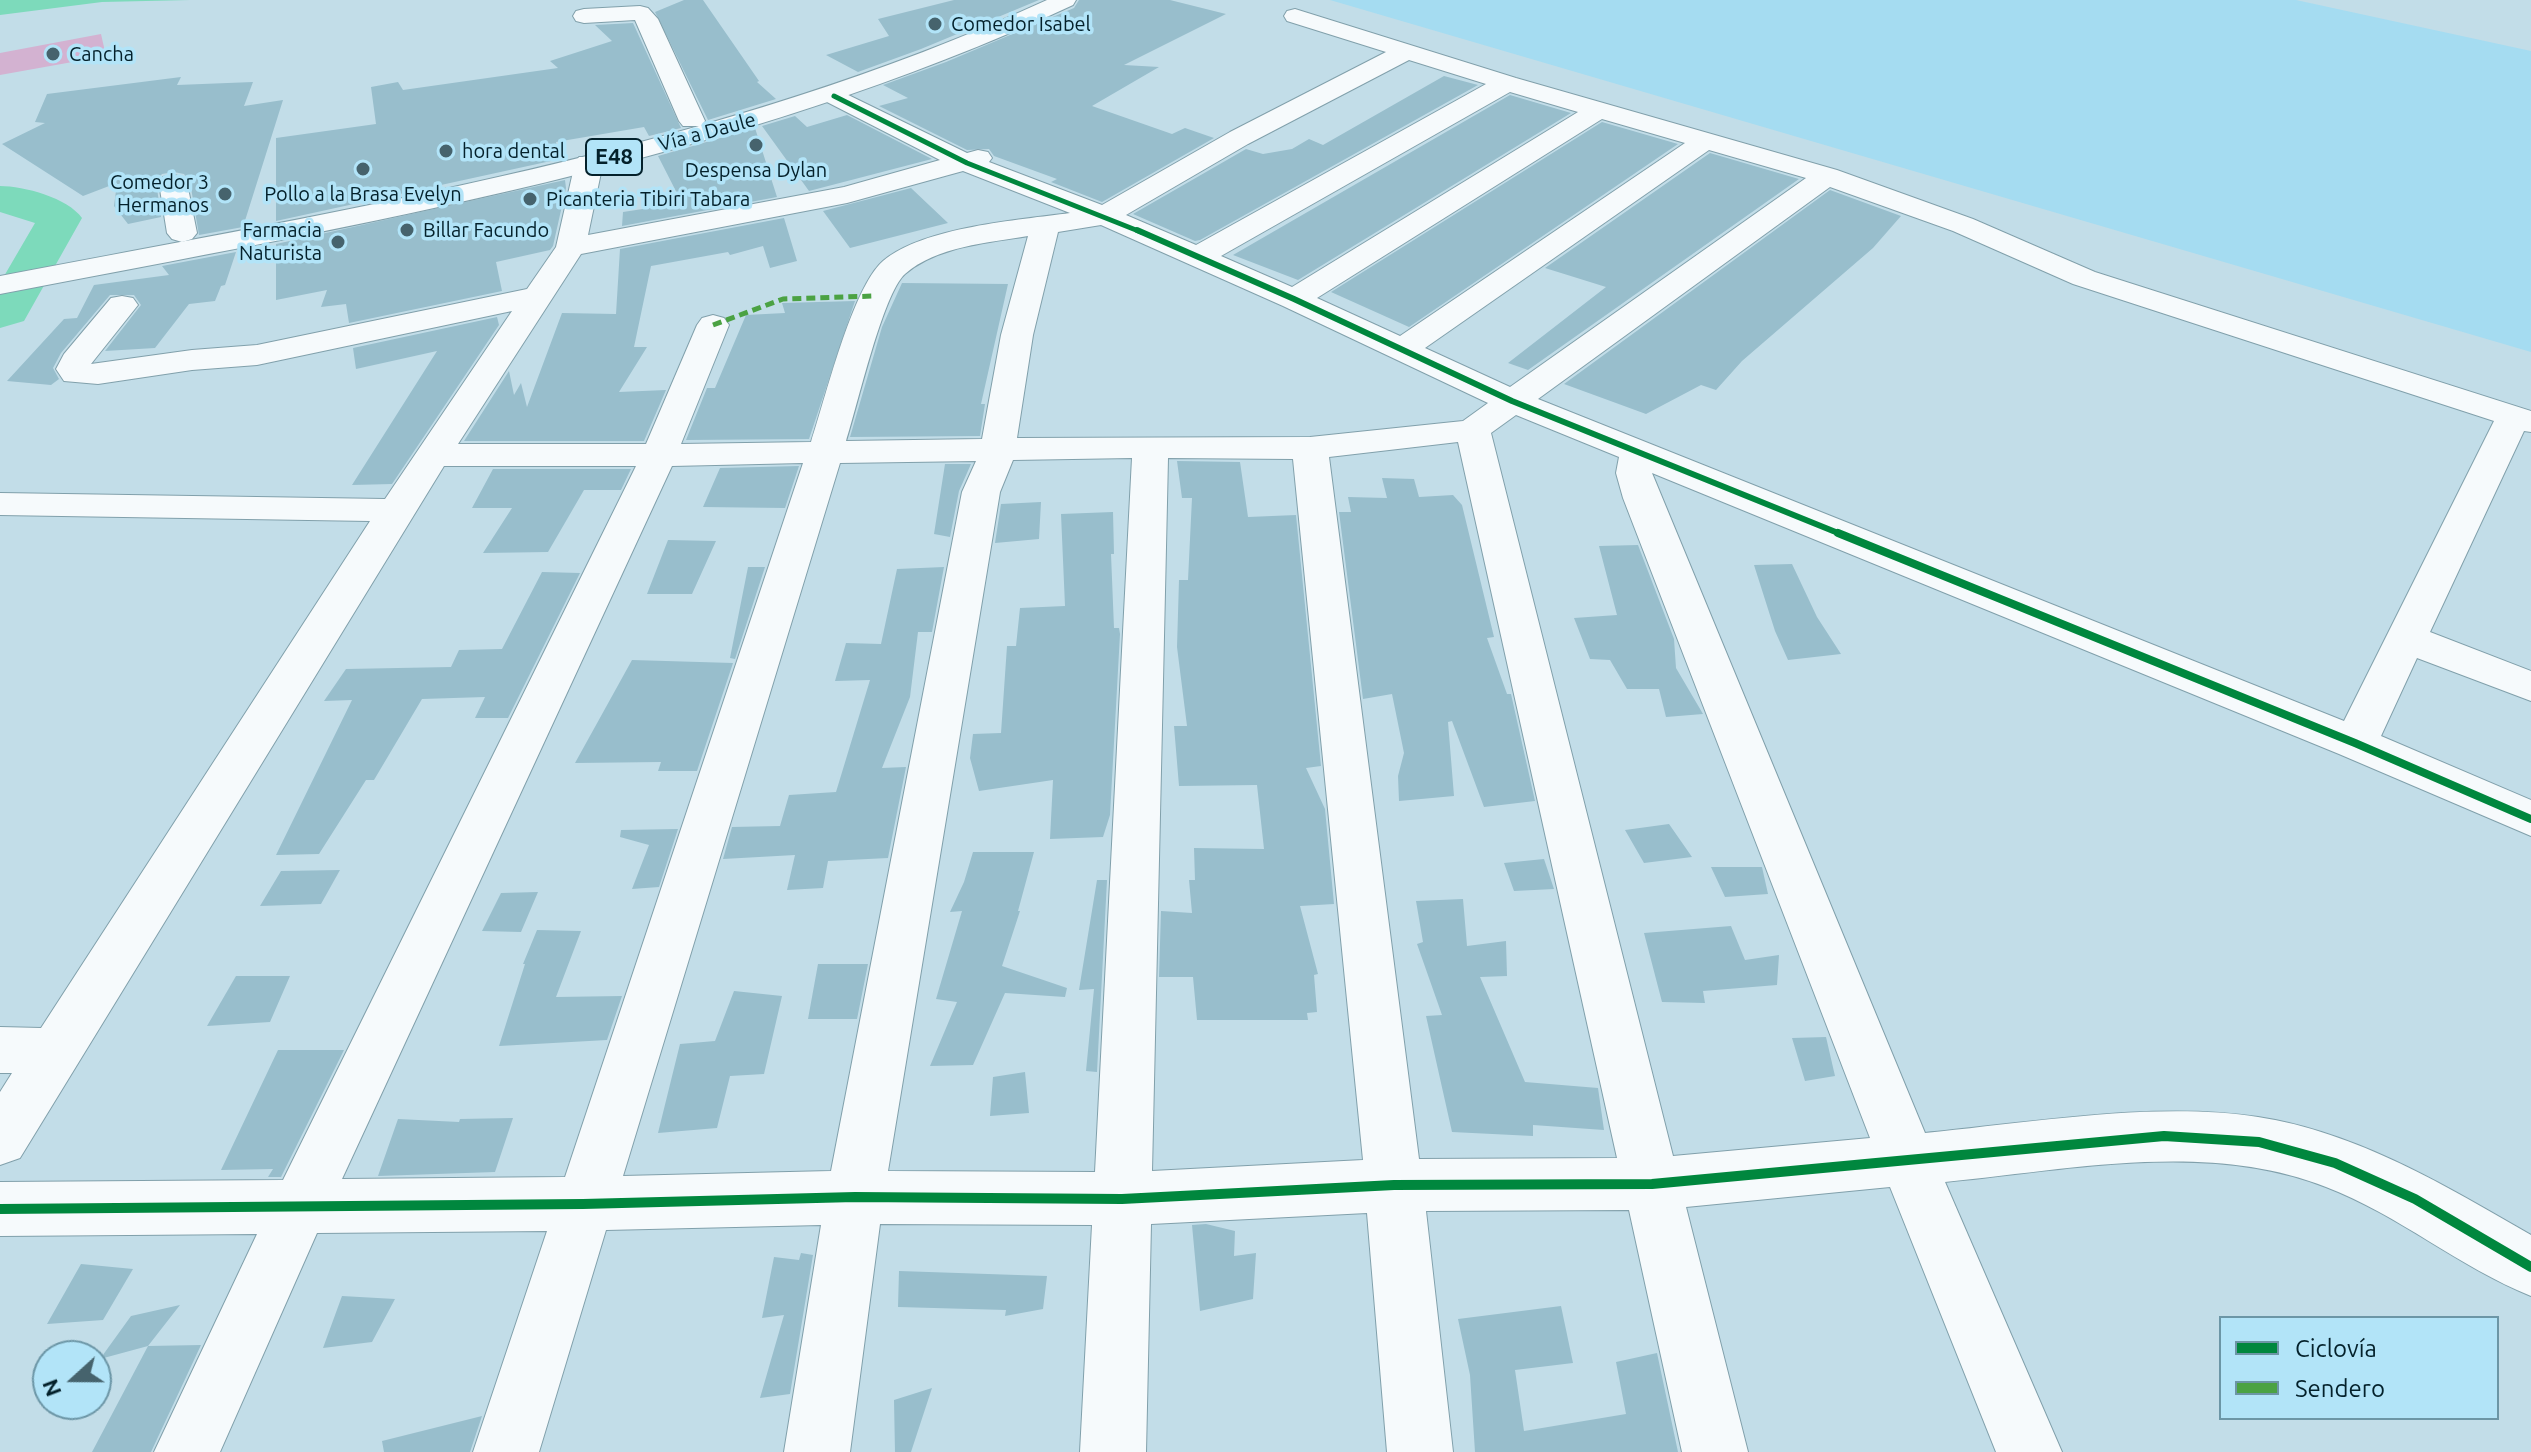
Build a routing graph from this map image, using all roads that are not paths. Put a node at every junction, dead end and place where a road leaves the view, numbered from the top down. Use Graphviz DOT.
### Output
graph roads {
  1 [pos="1034,0"];
  2 [pos="1065,0"];
  3 [pos="584,16"];
  4 [pos="1295,16"];
  5 [pos="1405,52"];
  6 [pos="1507,83"];
  7 [pos="834,96"];
  8 [pos="1598,110"];
  9 [pos="692,121"];
  10 [pos="1705,141"];
  11 [pos="982,156"];
  12 [pos="589,163"];
  13 [pos="1827,176"];
  14 [pos="173,183"];
  15 [pos="1104,216"];
  16 [pos="1046,223"];
  17 [pos="182,233"];
  18 [pos="571,247"];
  19 [pos="148,248"];
  20 [pos="1197,257"];
  21 [pos="0,267"];
  22 [pos="0,285"];
  23 [pos="536,297"];
  24 [pos="1294,299"];
  25 [pos="122,305"];
  26 [pos="713,325"];
  27 [pos="1401,350"];
  28 [pos="1512,401"];
  29 [pos="2522,419"];
  30 [pos="1473,430"];
  31 [pos="1150,447"];
  32 [pos="1310,448"];
  33 [pos="999,450"];
  34 [pos="825,453"];
  35 [pos="1638,453"];
  36 [pos="432,455"];
  37 [pos="659,455"];
  38 [pos="0,504"];
  39 [pos="396,510"];
  40 [pos="2406,638"];
  41 [pos="2531,687"];
  42 [pos="2355,743"];
  43 [pos="2531,819"];
  44 [pos="0,1050"];
  45 [pos="55,1051"];
  46 [pos="0,1140"];
  47 [pos="1907,1159"];
  48 [pos="1652,1184"];
  49 [pos="1394,1185"];
  50 [pos="855,1197"];
  51 [pos="1122,1199"];
  52 [pos="583,1204"];
  53 [pos="299,1208"];
  54 [pos="0,1209"];
  55 [pos="2531,1267"];
  56 [pos="187,1452"];
  57 [pos="506,1452"];
  58 [pos="817,1452"];
  59 [pos="1113,1452"];
  60 [pos="1420,1452"];
  61 [pos="1715,1452"];
  62 [pos="2029,1452"];
  1 -- 9 [label="main road, Vía a Daule / E48"];
  2 -- 7 [label="main road, Vía a Daule / E48"];
  3 -- 9 [label="main road"];
  4 -- 5 [label="main road"];
  5 -- 6 [label="main road"];
  5 -- 15 [label="main road"];
  6 -- 8 [label="main road"];
  6 -- 20 [label="main road"];
  7 -- 11 [label="main road"];
  7 -- 12 [label="main road, Vía a Daule / E48"];
  8 -- 10 [label="main road"];
  8 -- 24 [label="main road"];
  9 -- 17 [label="main road, Vía a Daule / E48"];
  10 -- 13 [label="main road"];
  10 -- 27 [label="main road"];
  11 -- 15 [label="main road"];
  11 -- 18 [label="main road"];
  12 -- 18 [label="main road"];
  12 -- 19 [label="main road, Vía a Daule / E48"];
  13 -- 28 [label="main road"];
  13 -- 29 [label="main road"];
  14 -- 17 [label="main road"];
  15 -- 16 [label="main road"];
  15 -- 20 [label="main road"];
  16 -- 33 [label="main road"];
  16 -- 34 [label="main road"];
  17 -- 19 [label="main road, Vía a Daule / E48"];
  18 -- 23 [label="main road"];
  19 -- 21 [label="main road, E48"];
  19 -- 22 [label="main road, E48"];
  20 -- 24 [label="main road"];
  23 -- 25 [label="main road"];
  23 -- 36 [label="main road"];
  24 -- 27 [label="main road"];
  26 -- 37 [label="main road"];
  27 -- 28 [label="main road"];
  28 -- 30 [label="main road"];
  28 -- 35 [label="main road"];
  29 -- 40 [label="main road"];
  30 -- 32 [label="main road"];
  30 -- 48 [label="main road"];
  31 -- 32 [label="main road"];
  31 -- 33 [label="main road"];
  31 -- 51 [label="main road"];
  32 -- 49 [label="main road"];
  33 -- 34 [label="main road"];
  33 -- 50 [label="main road"];
  34 -- 37 [label="main road"];
  34 -- 52 [label="main road"];
  35 -- 42 [label="main road"];
  35 -- 47 [label="main road"];
  36 -- 37 [label="main road"];
  36 -- 39 [label="main road"];
  37 -- 53 [label="main road"];
  38 -- 39 [label="main road"];
  39 -- 45 [label="main road"];
  40 -- 41 [label="main road"];
  40 -- 42 [label="main road"];
  42 -- 43 [label="main road"];
  44 -- 45 [label="main road"];
  45 -- 46 [label="main road"];
  47 -- 48 [label="main road"];
  47 -- 55 [label="main road"];
  47 -- 62 [label="main road"];
  48 -- 49 [label="main road"];
  48 -- 61 [label="main road"];
  49 -- 51 [label="main road"];
  49 -- 60 [label="main road"];
  50 -- 51 [label="main road"];
  50 -- 52 [label="main road"];
  50 -- 58 [label="main road"];
  51 -- 59 [label="main road"];
  52 -- 53 [label="main road"];
  52 -- 57 [label="main road"];
  53 -- 54 [label="main road"];
  53 -- 56 [label="main road"];
}
